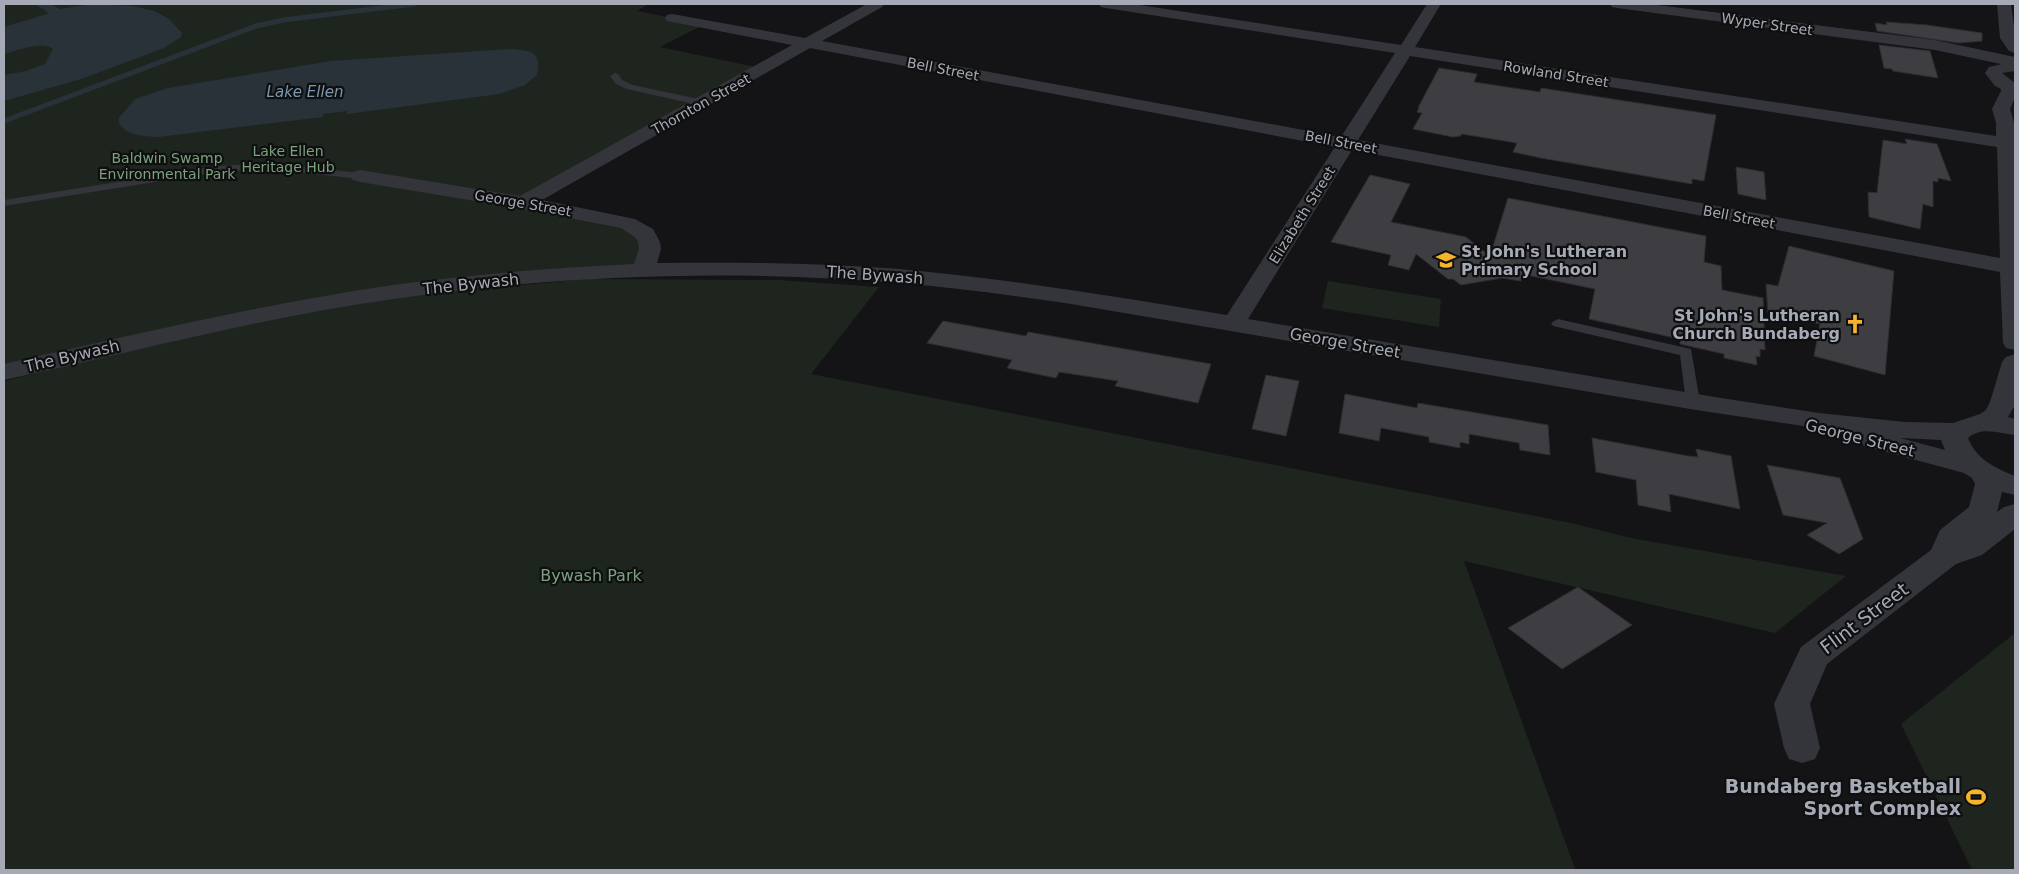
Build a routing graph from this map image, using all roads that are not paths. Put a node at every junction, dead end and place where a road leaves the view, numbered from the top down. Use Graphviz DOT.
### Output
graph roads {
  1 [pos="877,4"];
  2 [pos="1106,4"];
  3 [pos="1434,4"];
  4 [pos="1618,4"];
  5 [pos="2004,4"];
  6 [pos="672,18"];
  7 [pos="1888,40"];
  8 [pos="808,44"];
  9 [pos="1404,50"];
  10 [pos="2007,57"];
  11 [pos="615,76"];
  12 [pos="2012,88"];
  13 [pos="703,102"];
  14 [pos="2009,125"];
  15 [pos="1346,143"];
  16 [pos="360,176"];
  17 [pos="4,203"];
  18 [pos="523,203"];
  19 [pos="2011,267"];
  20 [pos="643,271"];
  21 [pos="945,280"];
  22 [pos="1558,323"];
  23 [pos="1233,324"];
  24 [pos="2015,343"];
  25 [pos="2015,362"];
  26 [pos="4,372"];
  27 [pos="1693,402"];
  28 [pos="1743,411"];
  29 [pos="1968,427"];
  30 [pos="2015,427"];
  31 [pos="1979,469"];
  32 [pos="2015,486"];
  33 [pos="2015,514"];
  34 [pos="1945,556"];
  35 [pos="1802,748"];
  1 -- 8 [label="street, Thornton Street"];
  2 -- 9 [label="street, Rowland Street"];
  3 -- 9 [label="street, Elizabeth Street"];
  4 -- 7 [label="street, Wyper Street"];
  5 -- 10 [label="street"];
  6 -- 8 [label="street, Bell Street"];
  7 -- 10 [label="street, Wyper Street"];
  7 -- 10 [label="street, Wyper Street"];
  8 -- 13 [label="street, Thornton Street"];
  8 -- 15 [label="street, Bell Street"];
  9 -- 14 [label="street, Rowland Street"];
  9 -- 15 [label="street, Elizabeth Street"];
  10 -- 12 [label="street"];
  11 -- 13 [label="lane"];
  12 -- 14 [label="street"];
  13 -- 18 [label="street, Thornton Street"];
  14 -- 19 [label="street"];
  15 -- 19 [label="street, Bell Street"];
  15 -- 23 [label="street, Elizabeth Street"];
  16 -- 17 [label="lane"];
  16 -- 18 [label="street, George Street"];
  18 -- 20 [label="street, George Street"];
  19 -- 24 [label="street"];
  20 -- 21 [label="street, The Bywash"];
  20 -- 26 [label="street, The Bywash"];
  21 -- 23 [label="street, George Street"];
  22 -- 27 [label="lane"];
  23 -- 27 [label="street, George Street"];
  25 -- 29 [label="street"];
  27 -- 28 [label="street, George Street"];
  28 -- 29 [label="street, George Street"];
  28 -- 31 [label="street, George Street"];
  29 -- 30 [label="street, George Street"];
  29 -- 31 [label="street"];
  31 -- 32 [label="street"];
  31 -- 34 [label="street, Flint Street"];
  33 -- 34 [label="street, Flint Street"];
  34 -- 35 [label="street, Flint Street"];
}
